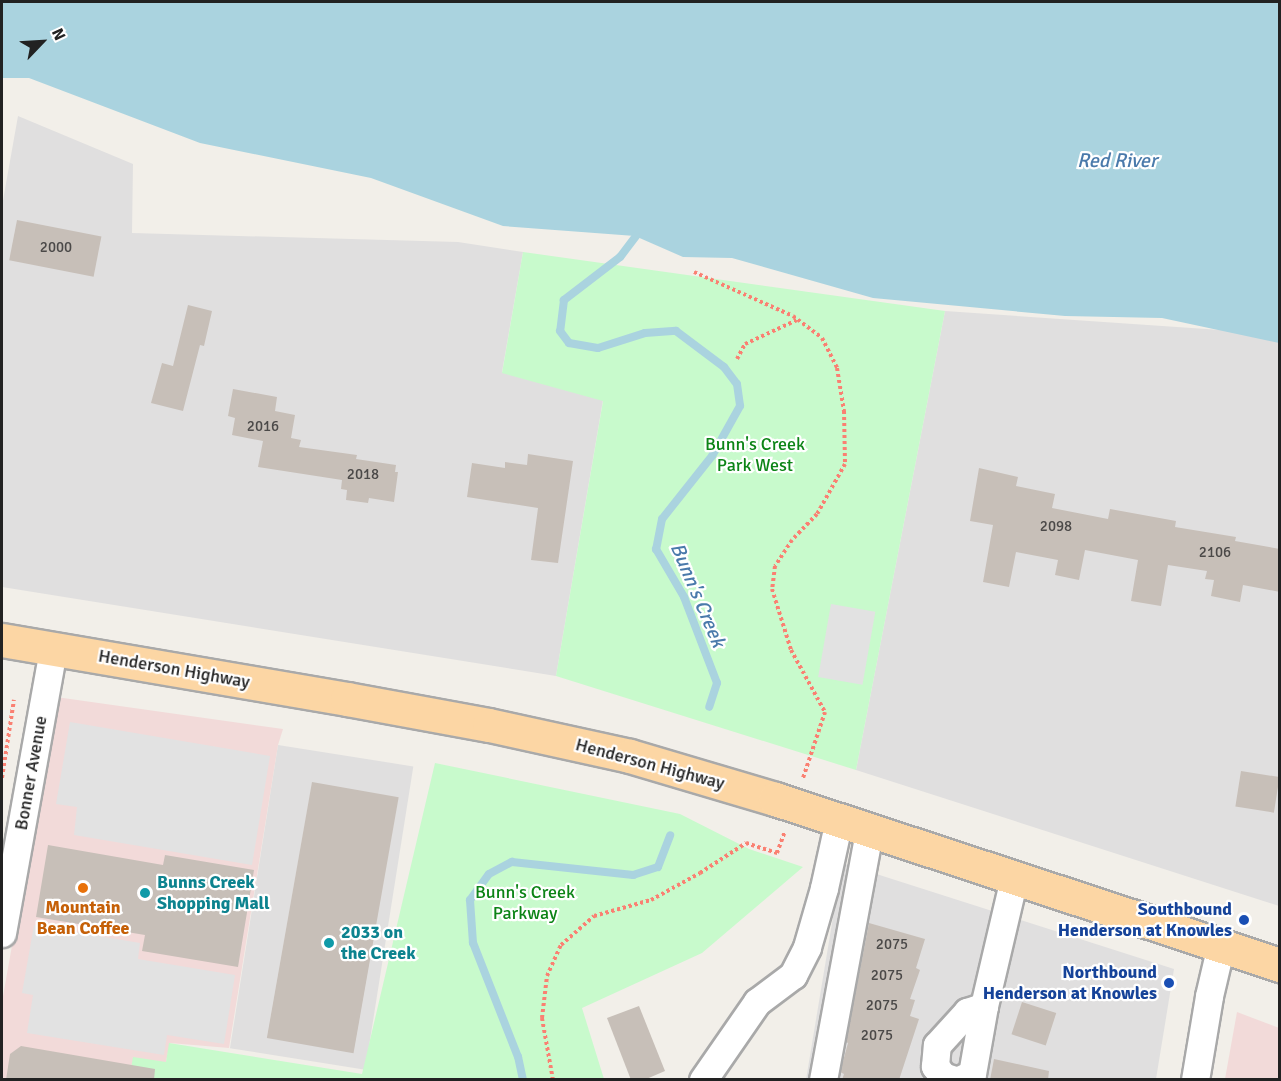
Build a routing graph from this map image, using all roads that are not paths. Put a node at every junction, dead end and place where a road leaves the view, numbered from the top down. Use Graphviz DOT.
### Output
graph roads {
  1 [pos="2,640"];
  2 [pos="53,649"];
  3 [pos="839,820"];
  4 [pos="869,831"];
  5 [pos="1014,878"];
  6 [pos="2,933"];
  7 [pos="1221,945"];
  8 [pos="1280,965"];
  9 [pos="984,1006"];
  10 [pos="703,1080"];
  11 [pos="823,1080"];
  12 [pos="957,1080"];
  13 [pos="1195,1080"];
  1 -- 2 [label="main road, Henderson Highway"];
  2 -- 3 [label="main road, Henderson Highway"];
  2 -- 6 [label="street, Bonner Avenue"];
  3 -- 4 [label="main road, Henderson Highway"];
  3 -- 10 [label="street"];
  4 -- 5 [label="main road, Henderson Highway"];
  4 -- 11 [label="street"];
  5 -- 7 [label="main road, Henderson Highway"];
  5 -- 9 [label="street"];
  7 -- 8 [label="main road, Henderson Highway"];
  7 -- 13 [label="street"];
  9 -- 12 [label="street"];
  9 -- 12 [label="street"];
}
